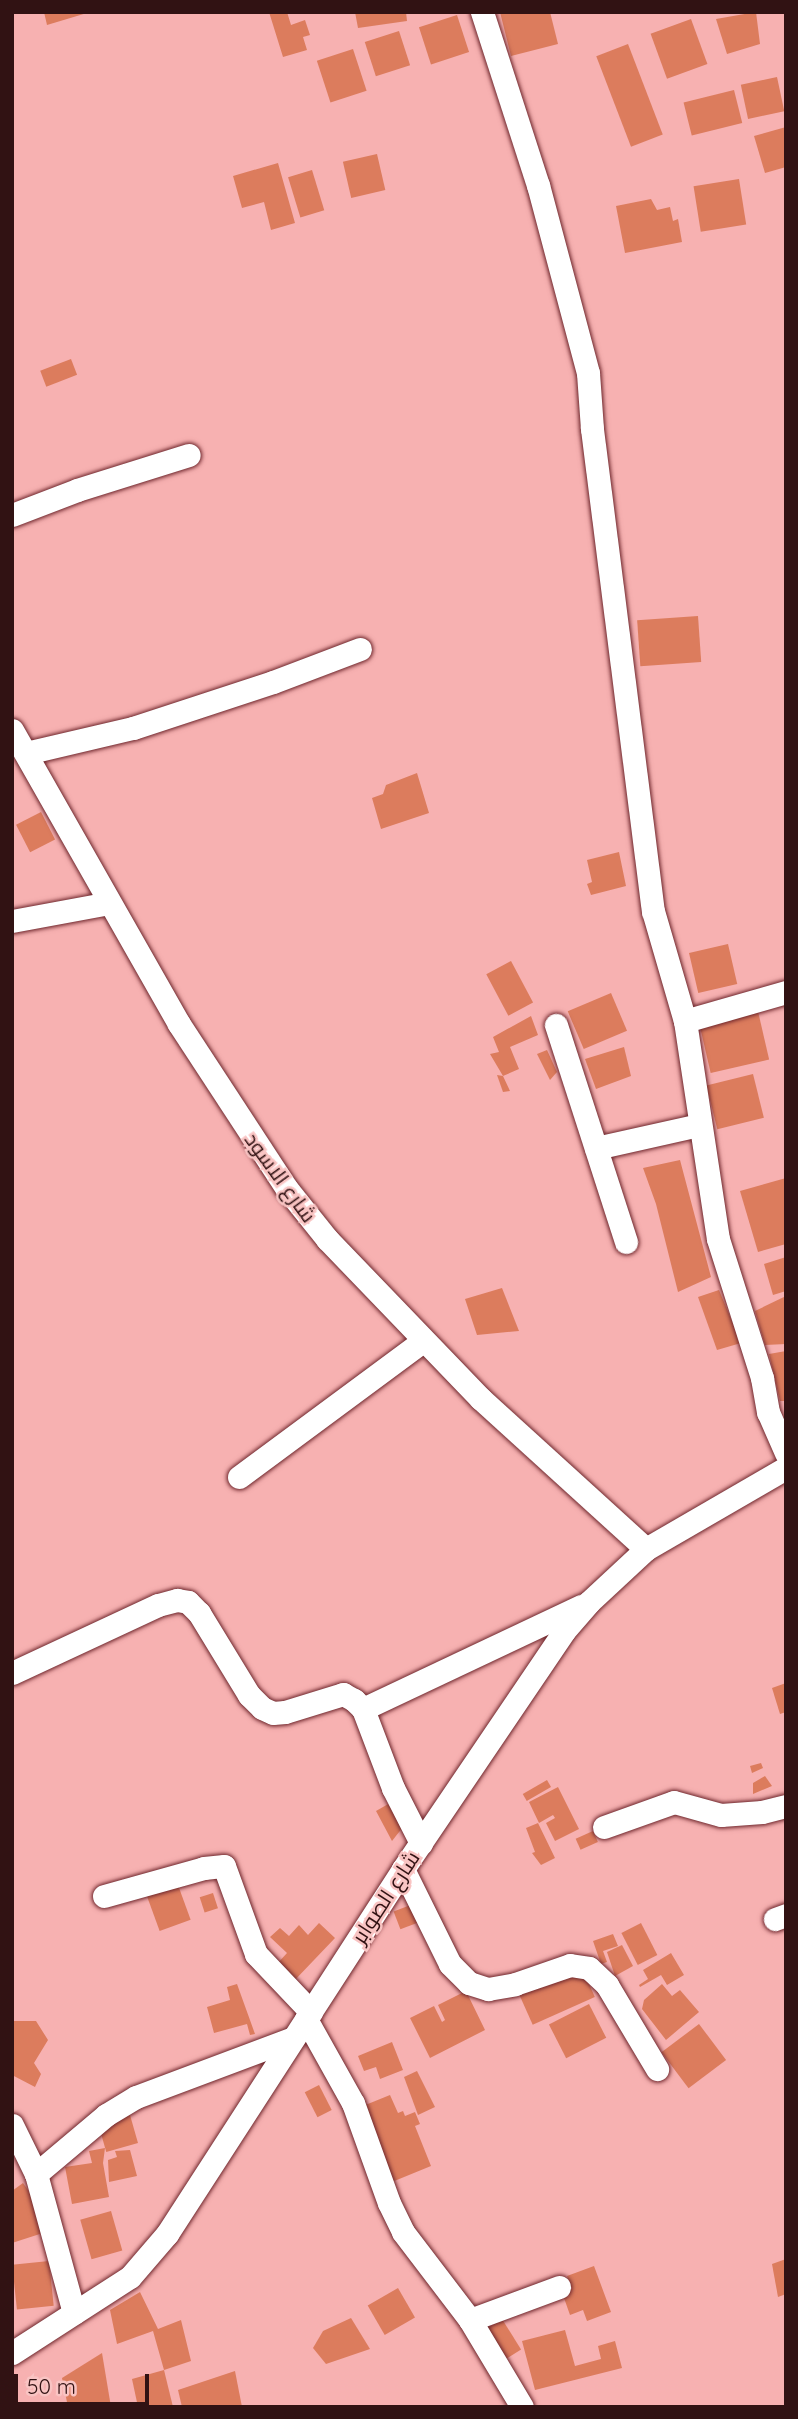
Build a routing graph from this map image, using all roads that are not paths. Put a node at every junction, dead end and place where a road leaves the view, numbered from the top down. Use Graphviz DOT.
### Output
graph roads {
  1 [pos="482,12"];
  2 [pos="189,455"];
  3 [pos="12,515"];
  4 [pos="360,649"];
  5 [pos="12,730"];
  6 [pos="26,753"];
  7 [pos="109,903"];
  8 [pos="12,921"];
  9 [pos="786,992"];
  10 [pos="685,1021"];
  11 [pos="556,1025"];
  12 [pos="699,1125"];
  13 [pos="596,1148"];
  14 [pos="626,1242"];
  15 [pos="423,1340"];
  16 [pos="786,1453"];
  17 [pos="786,1468"];
  18 [pos="239,1476"];
  19 [pos="646,1549"];
  20 [pos="589,1602"];
  21 [pos="12,1674"];
  22 [pos="363,1709"];
  23 [pos="786,1806"];
  24 [pos="604,1827"];
  25 [pos="421,1843"];
  26 [pos="403,1869"];
  27 [pos="104,1896"];
  28 [pos="303,2023"];
  29 [pos="657,2068"];
  30 [pos="12,2125"];
  31 [pos="36,2174"];
  32 [pos="559,2287"];
  33 [pos="74,2312"];
  34 [pos="470,2319"];
  35 [pos="12,2353"];
  36 [pos="522,2407"];
  1 -- 10 [label="street"];
  2 -- 3 [label="street"];
  4 -- 6 [label="street"];
  5 -- 6 [label="street, شارع الاسود"];
  6 -- 7 [label="street, شارع الاسود"];
  7 -- 8 [label="street"];
  7 -- 15 [label="street, شارع الاسود"];
  9 -- 10 [label="street"];
  10 -- 12 [label="street"];
  11 -- 13 [label="street"];
  12 -- 13 [label="street"];
  12 -- 16 [label="street"];
  13 -- 14 [label="street"];
  15 -- 18 [label="street"];
  15 -- 19 [label="street, شارع الاسود"];
  17 -- 19 [label="street, شارع الصوابر"];
  19 -- 20 [label="street, شارع الصوابر"];
  20 -- 22 [label="street"];
  20 -- 25 [label="street, شارع الصوابر"];
  21 -- 22 [label="street"];
  22 -- 25 [label="street"];
  23 -- 24 [label="street"];
  25 -- 26 [label="street, شارع الصوابر"];
  26 -- 28 [label="street, شارع الصوابر"];
  26 -- 29 [label="street"];
  27 -- 28 [label="street"];
  28 -- 31 [label="street"];
  28 -- 33 [label="street, شارع الصوابر"];
  28 -- 34 [label="street"];
  30 -- 31 [label="street"];
  31 -- 33 [label="street"];
  32 -- 34 [label="street"];
  33 -- 35 [label="street, شارع الصوابر"];
  34 -- 36 [label="street"];
}
